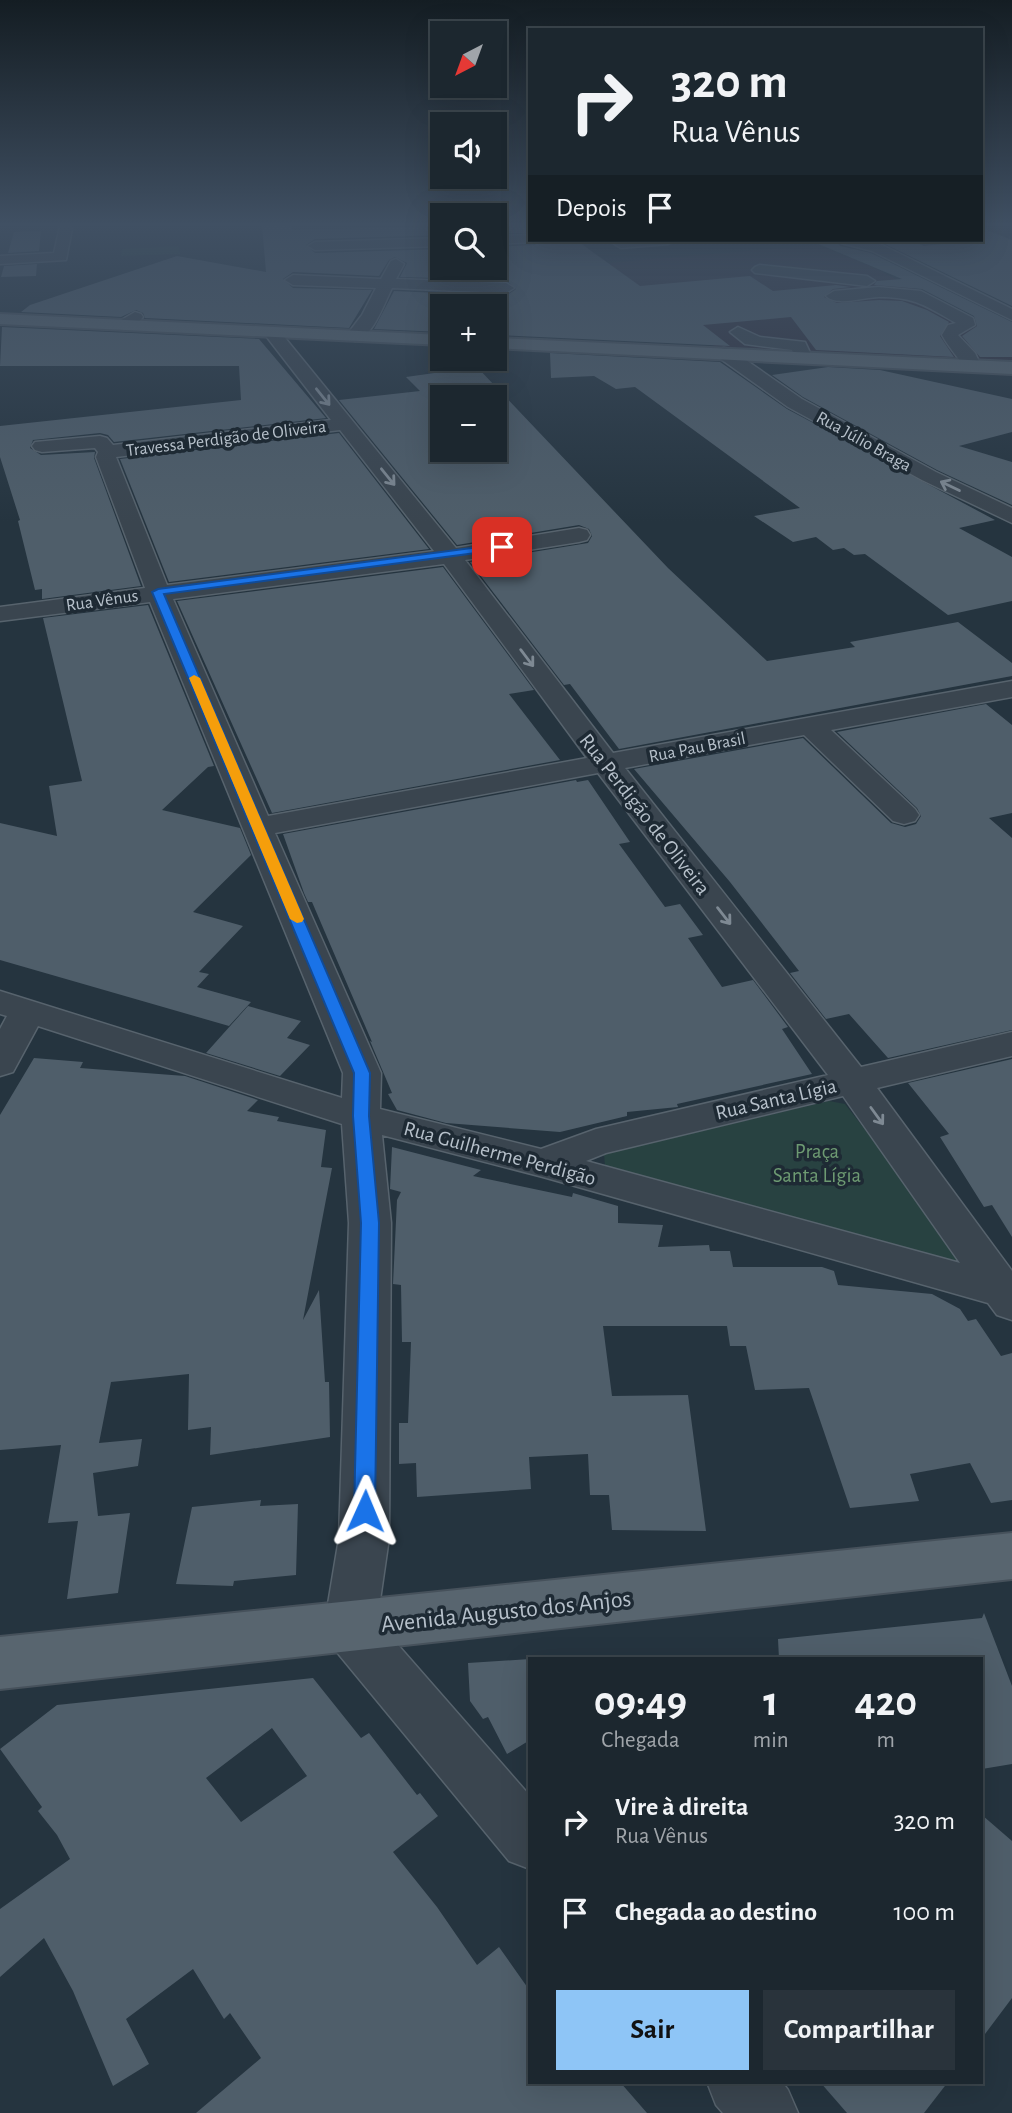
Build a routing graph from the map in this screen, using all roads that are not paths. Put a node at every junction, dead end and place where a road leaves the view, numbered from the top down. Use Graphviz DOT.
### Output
graph roads {
  1 [pos="195,325"];
  2 [pos="362,325"];
  3 [pos="965,325"];
  4 [pos="259,328"];
  5 [pos="738,332"];
  6 [pos="355,336"];
  7 [pos="430,339"];
  8 [pos="507,344"];
  9 [pos="958,349"];
  10 [pos="724,353"];
  11 [pos="803,357"];
  12 [pos="945,365"];
  13 [pos="972,366"];
  14 [pos="1012,368"];
  15 [pos="345,424"];
  16 [pos="42,446"];
  17 [pos="108,453"];
  18 [pos="1012,516"];
  19 [pos="579,535"];
  20 [pos="450,555"];
  21 [pos="158,592"];
  22 [pos="0,614"];
  23 [pos="1012,689"];
  24 [pos="810,726"];
  25 [pos="606,764"];
  26 [pos="904,816"];
  27 [pos="258,827"];
  28 [pos="14,1006"];
  29 [pos="1012,1044"];
  30 [pos="0,1064"];
  31 [pos="852,1081"];
  32 [pos="361,1116"];
  33 [pos="544,1163"];
  34 [pos="1008,1297"];
  35 [pos="1012,1556"];
  36 [pos="350,1628"];
  37 [pos="0,1663"];
  38 [pos="528,1838"];
  39 [pos="741,2084"];
  40 [pos="765,2113"];
  1 -- 4 [label="main road"];
  2 -- 6 [label="street"];
  3 -- 9 [label="street"];
  4 -- 6 [label="main road"];
  4 -- 15 [label="street, Rua Perdigão de Oliveira, one-way"];
  5 -- 11 [label="street"];
  6 -- 7 [label="main road"];
  8 -- 10 [label="main road"];
  9 -- 12 [label="street"];
  9 -- 13 [label="street"];
  10 -- 11 [label="main road"];
  18 -- 10 [label="street, Rua Júlio Braga, one-way"];
  11 -- 12 [label="main road"];
  12 -- 13 [label="main road"];
  13 -- 14 [label="main road"];
  15 -- 17 [label="street, Travessa Perdigão de Oliveira"];
  15 -- 20 [label="street, Rua Perdigão de Oliveira, one-way"];
  16 -- 17 [label="street"];
  17 -- 21 [label="street"];
  19 -- 20 [label="street, Rua Vênus"];
  20 -- 21 [label="street, Rua Vênus"];
  20 -- 25 [label="street, Rua Perdigão de Oliveira, one-way"];
  21 -- 22 [label="street, Rua Vênus"];
  21 -- 27 [label="street"];
  23 -- 24 [label="street, Rua Pau Brasil"];
  24 -- 25 [label="street, Rua Pau Brasil"];
  24 -- 26 [label="street"];
  25 -- 27 [label="street, Rua Pau Brasil"];
  25 -- 31 [label="street, Rua Perdigão de Oliveira, one-way"];
  27 -- 32 [label="street"];
  28 -- 30 [label="street"];
  28 -- 32 [label="street, Rua Guilherme Perdigão"];
  29 -- 31 [label="street, Rua Santa Lígia"];
  31 -- 33 [label="street, Rua Santa Lígia"];
  31 -- 34 [label="street, Rua Perdigão de Oliveira, one-way"];
  32 -- 33 [label="street, Rua Guilherme Perdigão"];
  32 -- 36 [label="street"];
  33 -- 34 [label="street, Rua Guilherme Perdigão"];
  35 -- 36 [label="main road, Avenida Augusto dos Anjos"];
  36 -- 37 [label="main road, Avenida Augusto dos Anjos"];
  36 -- 38 [label="street"];
  39 -- 40 [label="street"];
}
